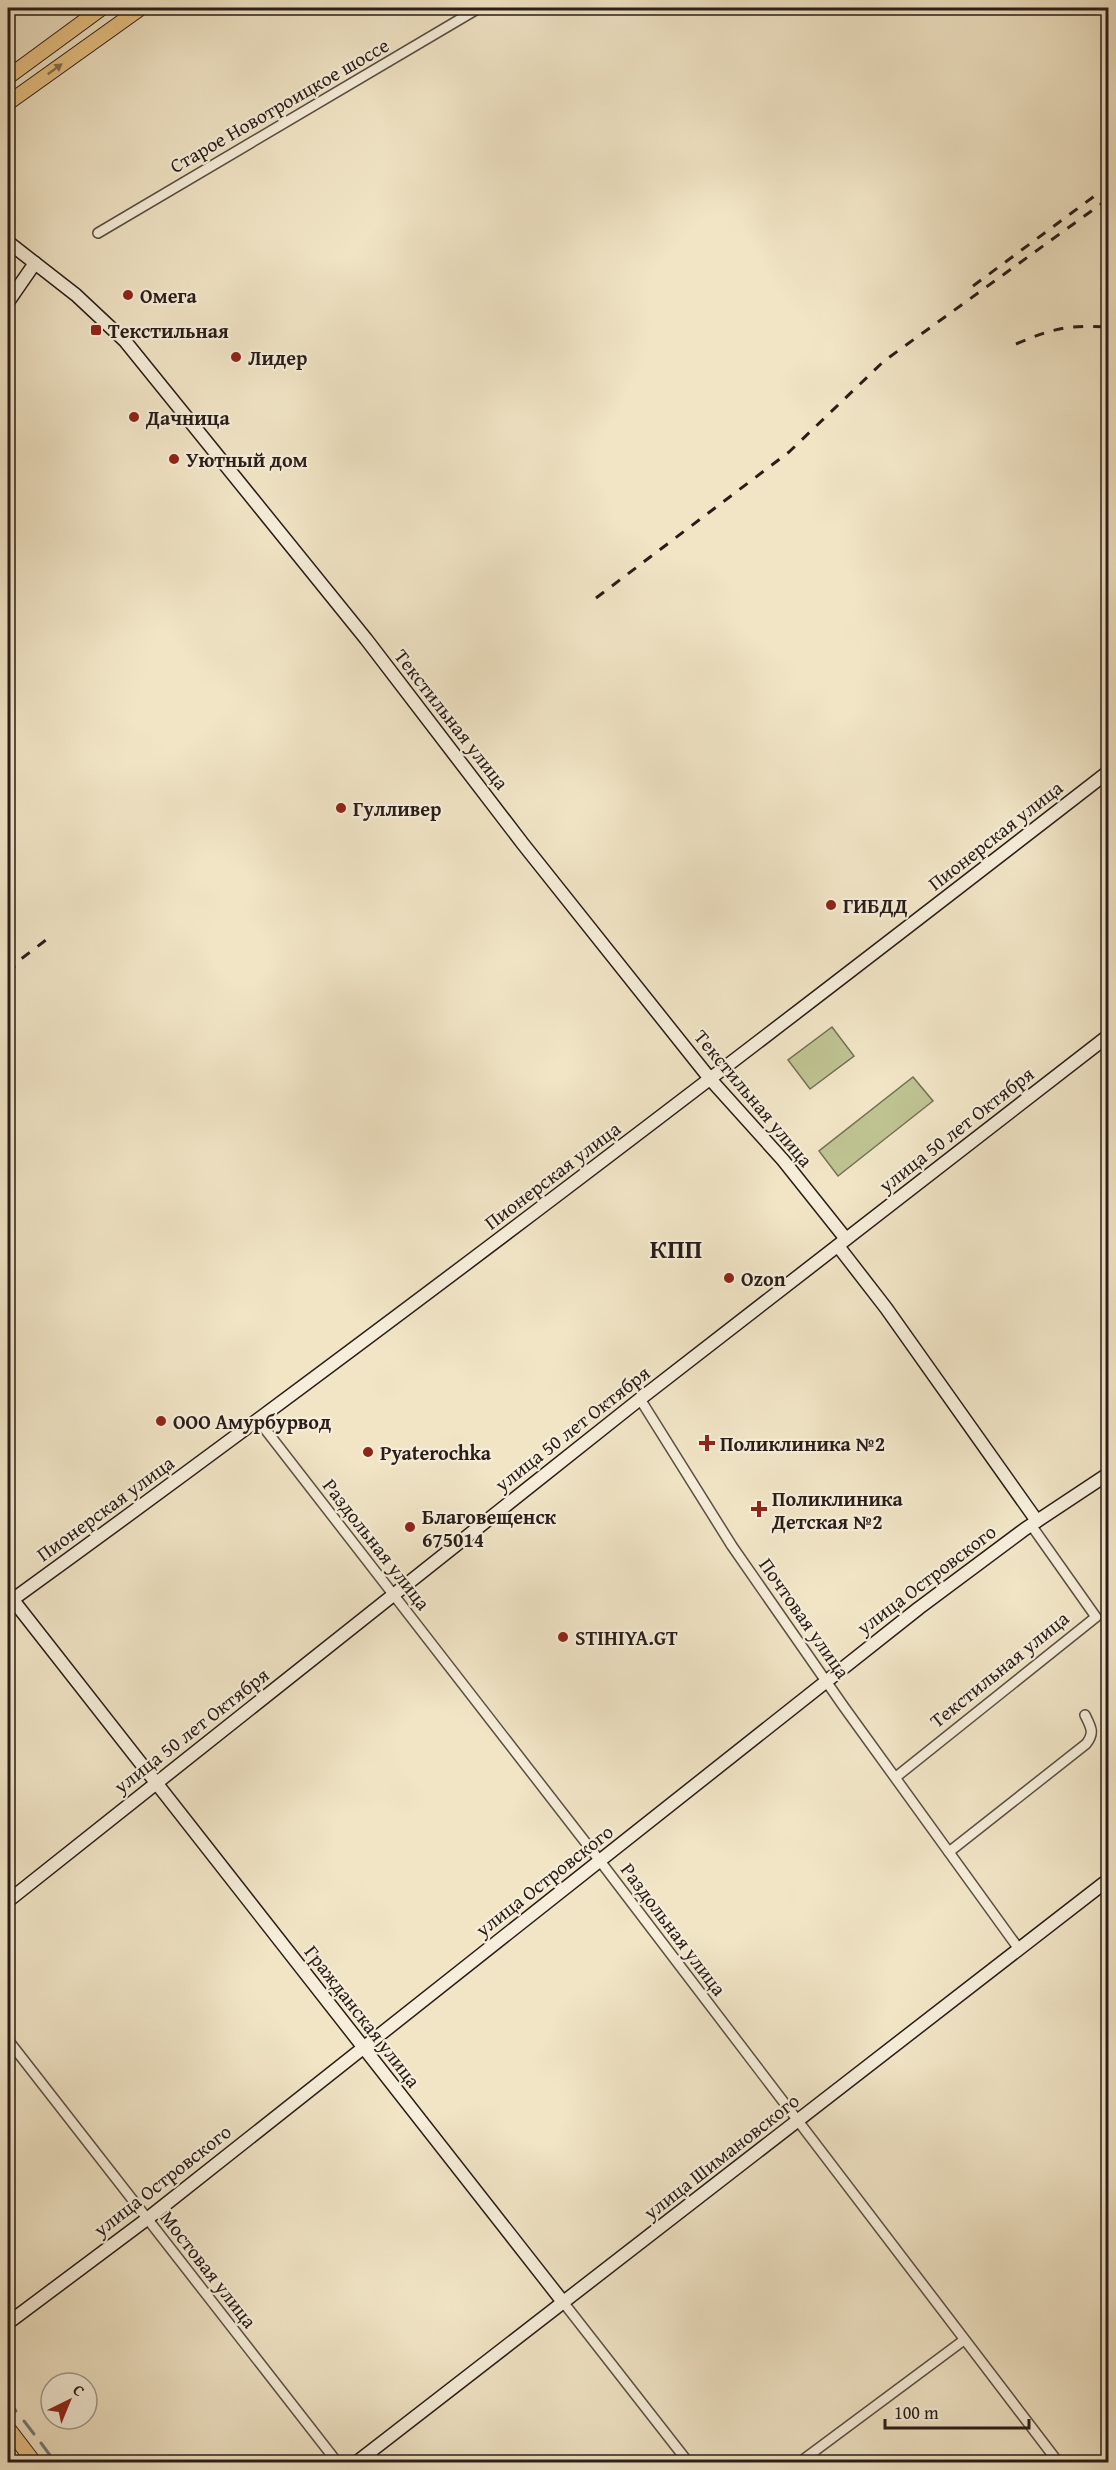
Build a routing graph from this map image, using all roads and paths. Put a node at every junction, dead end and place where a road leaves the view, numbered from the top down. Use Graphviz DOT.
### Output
graph roads {
  1 [pos="102,8"];
  2 [pos="141,8"];
  3 [pos="479,8"];
  4 [pos="8,76"];
  5 [pos="8,103"];
  6 [pos="98,233"];
  7 [pos="8,242"];
  8 [pos="35,263"];
  9 [pos="8,302"];
  10 [pos="1108,772"];
  11 [pos="1108,1036"];
  12 [pos="711,1080"];
  13 [pos="842,1242"];
  14 [pos="640,1399"];
  15 [pos="258,1420"];
  16 [pos="1108,1474"];
  17 [pos="1034,1523"];
  18 [pos="393,1594"];
  19 [pos="10,1597"];
  20 [pos="827,1680"];
  21 [pos="1085,1715"];
  22 [pos="896,1777"];
  23 [pos="156,1784"];
  24 [pos="949,1852"];
  25 [pos="600,1861"];
  26 [pos="1108,1880"];
  27 [pos="8,1901"];
  28 [pos="1019,1949"];
  29 [pos="8,2040"];
  30 [pos="363,2048"];
  31 [pos="797,2121"];
  32 [pos="147,2219"];
  33 [pos="563,2302"];
  34 [pos="8,2322"];
  35 [pos="964,2340"];
  36 [pos="8,2428"];
  37 [pos="34,2463"];
  38 [pos="337,2463"];
  39 [pos="357,2463"];
  40 [pos="688,2463"];
  41 [pos="800,2463"];
  42 [pos="1058,2463"];
  1 -- 4 [label="main road"];
  5 -- 2 [label="main road, one-way"];
  3 -- 6 [label="street, Старое Новотроицкое шоссе"];
  7 -- 8 [label="street, Текстильная улица"];
  8 -- 9 [label="street"];
  8 -- 12 [label="street, Текстильная улица"];
  10 -- 12 [label="street, Пионерская улица"];
  11 -- 13 [label="street, улица 50 лет Октября"];
  12 -- 13 [label="street, Текстильная улица"];
  12 -- 15 [label="street, Пионерская улица"];
  13 -- 14 [label="street, улица 50 лет Октября"];
  13 -- 17 [label="street, Текстильная улица"];
  14 -- 18 [label="street, улица 50 лет Октября"];
  14 -- 20 [label="street, Почтовая улица"];
  15 -- 18 [label="street, Раздольная улица"];
  15 -- 19 [label="street, Пионерская улица"];
  16 -- 17 [label="street, улица Островского"];
  17 -- 20 [label="street, улица Островского"];
  17 -- 22 [label="street, Текстильная улица"];
  18 -- 23 [label="street, улица 50 лет Октября"];
  18 -- 25 [label="street, Раздольная улица"];
  19 -- 23 [label="street, Гражданская улица"];
  20 -- 22 [label="street, Почтовая улица"];
  20 -- 25 [label="street, улица Островского"];
  21 -- 24 [label="street"];
  22 -- 24 [label="street, Почтовая улица"];
  23 -- 27 [label="street, улица 50 лет Октября"];
  23 -- 30 [label="street, Гражданская улица"];
  24 -- 28 [label="street, Почтовая улица"];
  25 -- 30 [label="street, улица Островского"];
  25 -- 31 [label="street, Раздольная улица"];
  26 -- 28 [label="street, улица Шимановского"];
  28 -- 31 [label="street, улица Шимановского"];
  29 -- 32 [label="street, Мостовая улица"];
  30 -- 32 [label="street, улица Островского"];
  30 -- 33 [label="street, Гражданская улица"];
  31 -- 33 [label="street, улица Шимановского"];
  31 -- 35 [label="street, Раздольная улица"];
  32 -- 34 [label="street, улица Островского"];
  32 -- 38 [label="street, Мостовая улица"];
  33 -- 39 [label="street, улица Шимановского"];
  33 -- 40 [label="street, Гражданская улица"];
  35 -- 41 [label="street"];
  35 -- 42 [label="street, Раздольная улица"];
  36 -- 37 [label="main road"];
}
